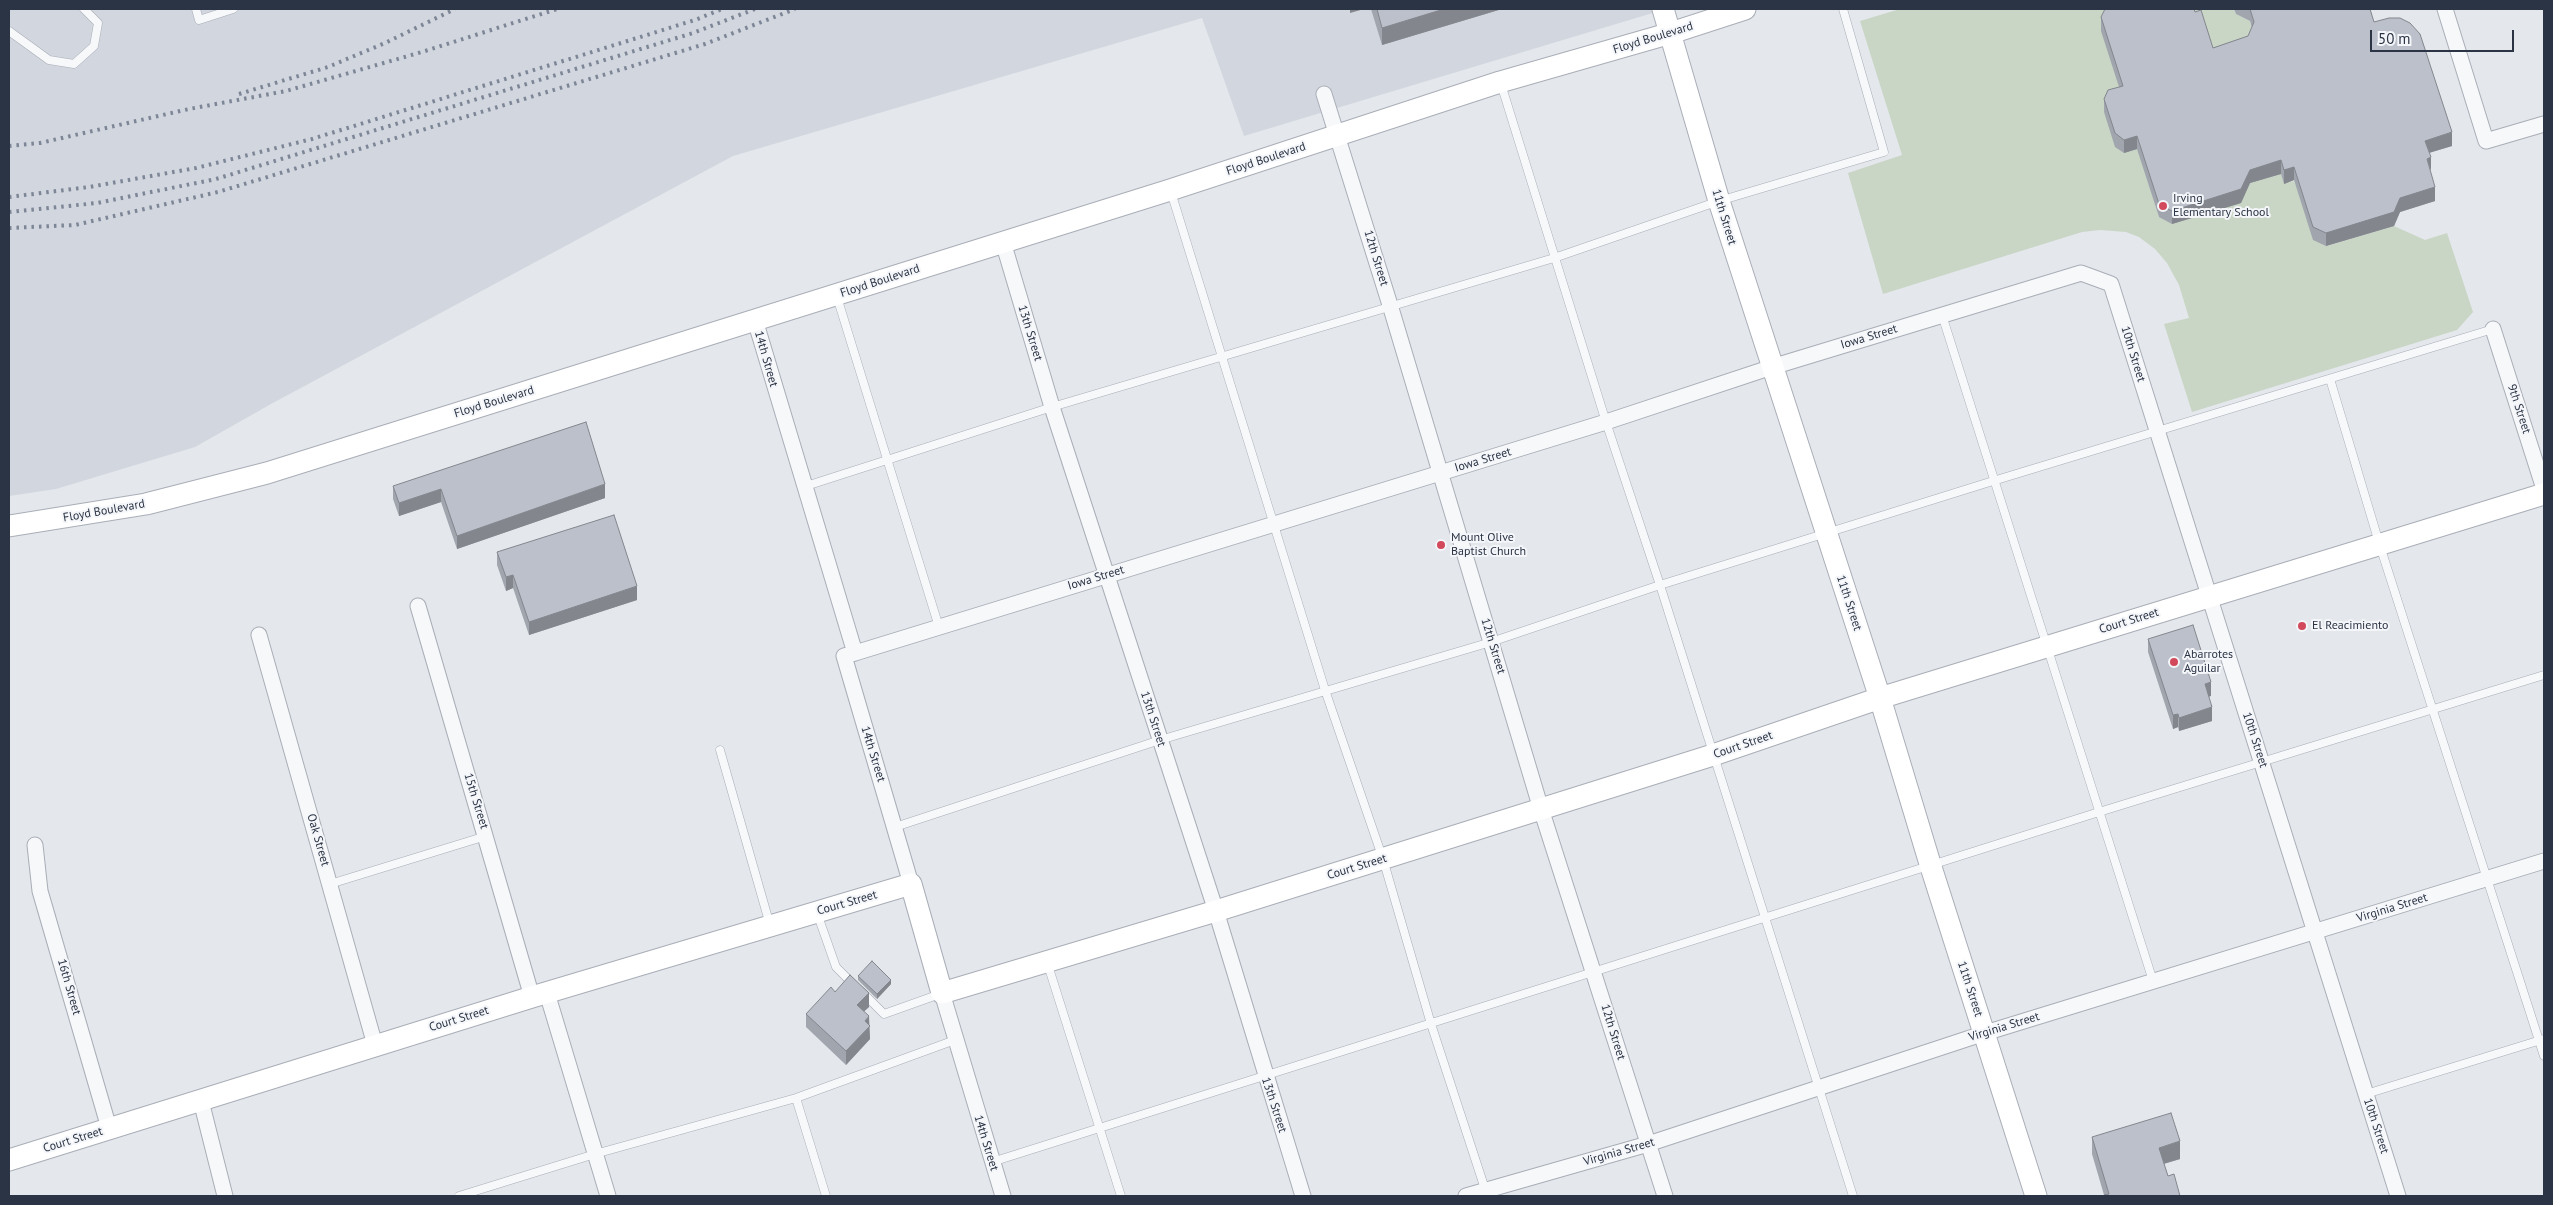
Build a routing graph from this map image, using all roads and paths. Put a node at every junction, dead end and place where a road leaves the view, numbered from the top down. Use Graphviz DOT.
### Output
graph roads {
  1 [pos="84,9"];
  2 [pos="196,9"];
  3 [pos="233,9"];
  4 [pos="1663,9"];
  5 [pos="1745,9"];
  6 [pos="1843,9"];
  7 [pos="2445,9"];
  8 [pos="9,31"];
  9 [pos="1671,33"];
  10 [pos="1500,82"];
  11 [pos="1324,94"];
  12 [pos="2544,124"];
  13 [pos="1338,136"];
  14 [pos="1170,190"];
  15 [pos="1719,201"];
  16 [pos="1003,242"];
  17 [pos="1554,258"];
  18 [pos="2111,284"];
  19 [pos="836,294"];
  20 [pos="1390,305"];
  21 [pos="1942,315"];
  22 [pos="755,320"];
  23 [pos="2494,329"];
  24 [pos="1221,357"];
  25 [pos="1772,367"];
  26 [pos="2330,379"];
  27 [pos="1052,408"];
  28 [pos="1606,422"];
  29 [pos="2157,430"];
  30 [pos="888,460"];
  31 [pos="1441,473"];
  32 [pos="1993,480"];
  33 [pos="803,487"];
  34 [pos="2544,489"];
  35 [pos="2544,494"];
  36 [pos="1274,525"];
  37 [pos="9,526"];
  38 [pos="1826,533"];
  39 [pos="2380,546"];
  40 [pos="1108,575"];
  41 [pos="1660,585"];
  42 [pos="2209,596"];
  43 [pos="418,606"];
  44 [pos="939,627"];
  45 [pos="259,634"];
  46 [pos="1491,642"];
  47 [pos="2046,647"];
  48 [pos="854,653"];
  49 [pos="2544,675"];
  50 [pos="1325,690"];
  51 [pos="1880,698"];
  52 [pos="2433,709"];
  53 [pos="1160,740"];
  54 [pos="720,750"];
  55 [pos="1713,755"];
  56 [pos="2262,762"];
  57 [pos="1541,809"];
  58 [pos="2099,812"];
  59 [pos="895,827"];
  60 [pos="486,836"];
  61 [pos="35,845"];
  62 [pos="1383,859"];
  63 [pos="2544,861"];
  64 [pos="1931,867"];
  65 [pos="2488,878"];
  66 [pos="330,884"];
  67 [pos="911,884"];
  68 [pos="816,911"];
  69 [pos="1216,911"];
  70 [pos="1766,918"];
  71 [pos="770,925"];
  72 [pos="2315,932"];
  73 [pos="1047,961"];
  74 [pos="1595,973"];
  75 [pos="2153,982"];
  76 [pos="942,993"];
  77 [pos="539,995"];
  78 [pos="1431,1024"];
  79 [pos="1985,1033"];
  80 [pos="955,1040"];
  81 [pos="2542,1040"];
  82 [pos="375,1046"];
  83 [pos="2544,1056"];
  84 [pos="1264,1075"];
  85 [pos="1820,1088"];
  86 [pos="2366,1094"];
  87 [pos="796,1098"];
  88 [pos="201,1101"];
  89 [pos="108,1128"];
  90 [pos="1100,1129"];
  91 [pos="1648,1144"];
  92 [pos="595,1154"];
  93 [pos="9,1160"];
  94 [pos="992,1162"];
  95 [pos="1486,1193"];
  96 [pos="225,1196"];
  97 [pos="459,1196"];
  98 [pos="608,1196"];
  99 [pos="826,1196"];
  100 [pos="1003,1196"];
  101 [pos="1121,1196"];
  102 [pos="1303,1196"];
  103 [pos="1466,1196"];
  104 [pos="1665,1196"];
  105 [pos="1853,1196"];
  106 [pos="2036,1196"];
  107 [pos="2398,1196"];
  1 -- 8 [label="lane"];
  2 -- 3 [label="lane"];
  4 -- 9 [label="main road, 11th Street"];
  5 -- 9 [label="main road, Floyd Boulevard"];
  6 -- 15 [label="lane"];
  7 -- 12 [label="street"];
  9 -- 10 [label="main road, Floyd Boulevard"];
  9 -- 15 [label="main road, 11th Street"];
  10 -- 13 [label="main road, Floyd Boulevard"];
  10 -- 17 [label="lane"];
  11 -- 13 [label="street, 12th Street"];
  13 -- 14 [label="main road, Floyd Boulevard"];
  13 -- 20 [label="street, 12th Street"];
  14 -- 16 [label="main road, Floyd Boulevard"];
  14 -- 24 [label="lane"];
  15 -- 17 [label="lane"];
  15 -- 25 [label="main road, 11th Street"];
  16 -- 19 [label="main road, Floyd Boulevard"];
  16 -- 27 [label="street, 13th Street"];
  17 -- 20 [label="lane"];
  17 -- 28 [label="lane"];
  18 -- 21 [label="street, Iowa Street"];
  18 -- 29 [label="street, 10th Street"];
  19 -- 22 [label="main road, Floyd Boulevard"];
  19 -- 30 [label="lane"];
  20 -- 24 [label="lane"];
  20 -- 31 [label="street, 12th Street"];
  21 -- 25 [label="street, Iowa Street"];
  21 -- 32 [label="lane"];
  22 -- 33 [label="street, 14th Street"];
  22 -- 37 [label="main road, Floyd Boulevard"];
  23 -- 26 [label="lane"];
  23 -- 34 [label="street, 9th Street"];
  24 -- 27 [label="lane"];
  24 -- 36 [label="lane"];
  25 -- 28 [label="street, Iowa Street"];
  25 -- 38 [label="main road, 11th Street"];
  26 -- 29 [label="lane"];
  26 -- 39 [label="lane"];
  27 -- 30 [label="lane"];
  27 -- 40 [label="street, 13th Street"];
  28 -- 31 [label="street, Iowa Street"];
  28 -- 41 [label="lane"];
  29 -- 32 [label="lane"];
  29 -- 42 [label="street, 10th Street"];
  30 -- 33 [label="lane"];
  30 -- 44 [label="lane"];
  31 -- 36 [label="street, Iowa Street"];
  31 -- 46 [label="street, 12th Street"];
  32 -- 38 [label="lane"];
  32 -- 47 [label="lane"];
  33 -- 48 [label="street, 14th Street"];
  35 -- 39 [label="main road, Court Street"];
  36 -- 40 [label="street, Iowa Street"];
  36 -- 50 [label="lane"];
  38 -- 41 [label="lane"];
  38 -- 51 [label="main road, 11th Street"];
  39 -- 42 [label="main road, Court Street"];
  39 -- 52 [label="lane"];
  40 -- 44 [label="street, Iowa Street"];
  40 -- 53 [label="street, 13th Street"];
  41 -- 46 [label="lane"];
  41 -- 55 [label="lane"];
  42 -- 47 [label="main road, Court Street"];
  42 -- 56 [label="street, 10th Street"];
  43 -- 60 [label="street, 15th Street"];
  44 -- 48 [label="street, Iowa Street"];
  45 -- 66 [label="street, Oak Street"];
  46 -- 50 [label="lane"];
  46 -- 57 [label="street, 12th Street"];
  47 -- 51 [label="main road, Court Street"];
  47 -- 58 [label="lane"];
  48 -- 59 [label="street, 14th Street"];
  49 -- 52 [label="lane"];
  50 -- 53 [label="lane"];
  50 -- 62 [label="lane"];
  51 -- 55 [label="main road, Court Street"];
  51 -- 64 [label="main road, 11th Street"];
  52 -- 56 [label="lane"];
  52 -- 65 [label="lane"];
  53 -- 59 [label="lane"];
  53 -- 69 [label="street, 13th Street"];
  54 -- 71 [label="lane"];
  55 -- 57 [label="main road, Court Street"];
  55 -- 70 [label="lane"];
  56 -- 58 [label="lane"];
  56 -- 72 [label="street, 10th Street"];
  57 -- 62 [label="main road, Court Street"];
  57 -- 74 [label="street, 12th Street"];
  58 -- 64 [label="lane"];
  58 -- 75 [label="lane"];
  59 -- 67 [label="street, 14th Street"];
  60 -- 66 [label="lane"];
  60 -- 77 [label="street, 15th Street"];
  61 -- 89 [label="street, 16th Street"];
  62 -- 69 [label="main road, Court Street"];
  62 -- 78 [label="lane"];
  63 -- 65 [label="street, Virginia Street"];
  64 -- 70 [label="lane"];
  64 -- 79 [label="main road, 11th Street"];
  65 -- 72 [label="street, Virginia Street"];
  65 -- 81 [label="lane"];
  66 -- 82 [label="street, Oak Street"];
  67 -- 68 [label="main road, Court Street"];
  67 -- 76 [label="main road, 14th Street"];
  68 -- 71 [label="main road, Court Street"];
  68 -- 76 [label="lane"];
  69 -- 73 [label="main road, Court Street"];
  69 -- 84 [label="street, 13th Street"];
  70 -- 74 [label="lane"];
  70 -- 85 [label="lane"];
  71 -- 77 [label="main road, Court Street"];
  72 -- 75 [label="street, Virginia Street"];
  72 -- 86 [label="street, 10th Street"];
  73 -- 76 [label="main road, Court Street"];
  73 -- 90 [label="lane"];
  74 -- 78 [label="lane"];
  74 -- 91 [label="street, 12th Street"];
  75 -- 79 [label="street, Virginia Street"];
  76 -- 80 [label="street, 14th Street"];
  77 -- 82 [label="main road, Court Street"];
  77 -- 92 [label="street, 15th Street"];
  78 -- 84 [label="lane"];
  78 -- 95 [label="lane"];
  79 -- 85 [label="street, Virginia Street"];
  79 -- 106 [label="main road, 11th Street"];
  80 -- 87 [label="lane"];
  80 -- 94 [label="street, 14th Street"];
  81 -- 83 [label="lane"];
  81 -- 86 [label="lane"];
  82 -- 88 [label="main road, Court Street"];
  84 -- 90 [label="lane"];
  84 -- 102 [label="street, 13th Street"];
  85 -- 91 [label="street, Virginia Street"];
  85 -- 105 [label="lane"];
  86 -- 107 [label="street, 10th Street"];
  87 -- 92 [label="lane"];
  87 -- 99 [label="lane"];
  88 -- 89 [label="main road, Court Street"];
  88 -- 96 [label="street"];
  89 -- 93 [label="main road, Court Street"];
  90 -- 94 [label="lane"];
  90 -- 101 [label="lane"];
  91 -- 95 [label="street, Virginia Street"];
  91 -- 104 [label="street, 12th Street"];
  92 -- 97 [label="lane"];
  92 -- 98 [label="street, 15th Street"];
  94 -- 100 [label="street, 14th Street"];
  95 -- 103 [label="street, Virginia Street"];
}
